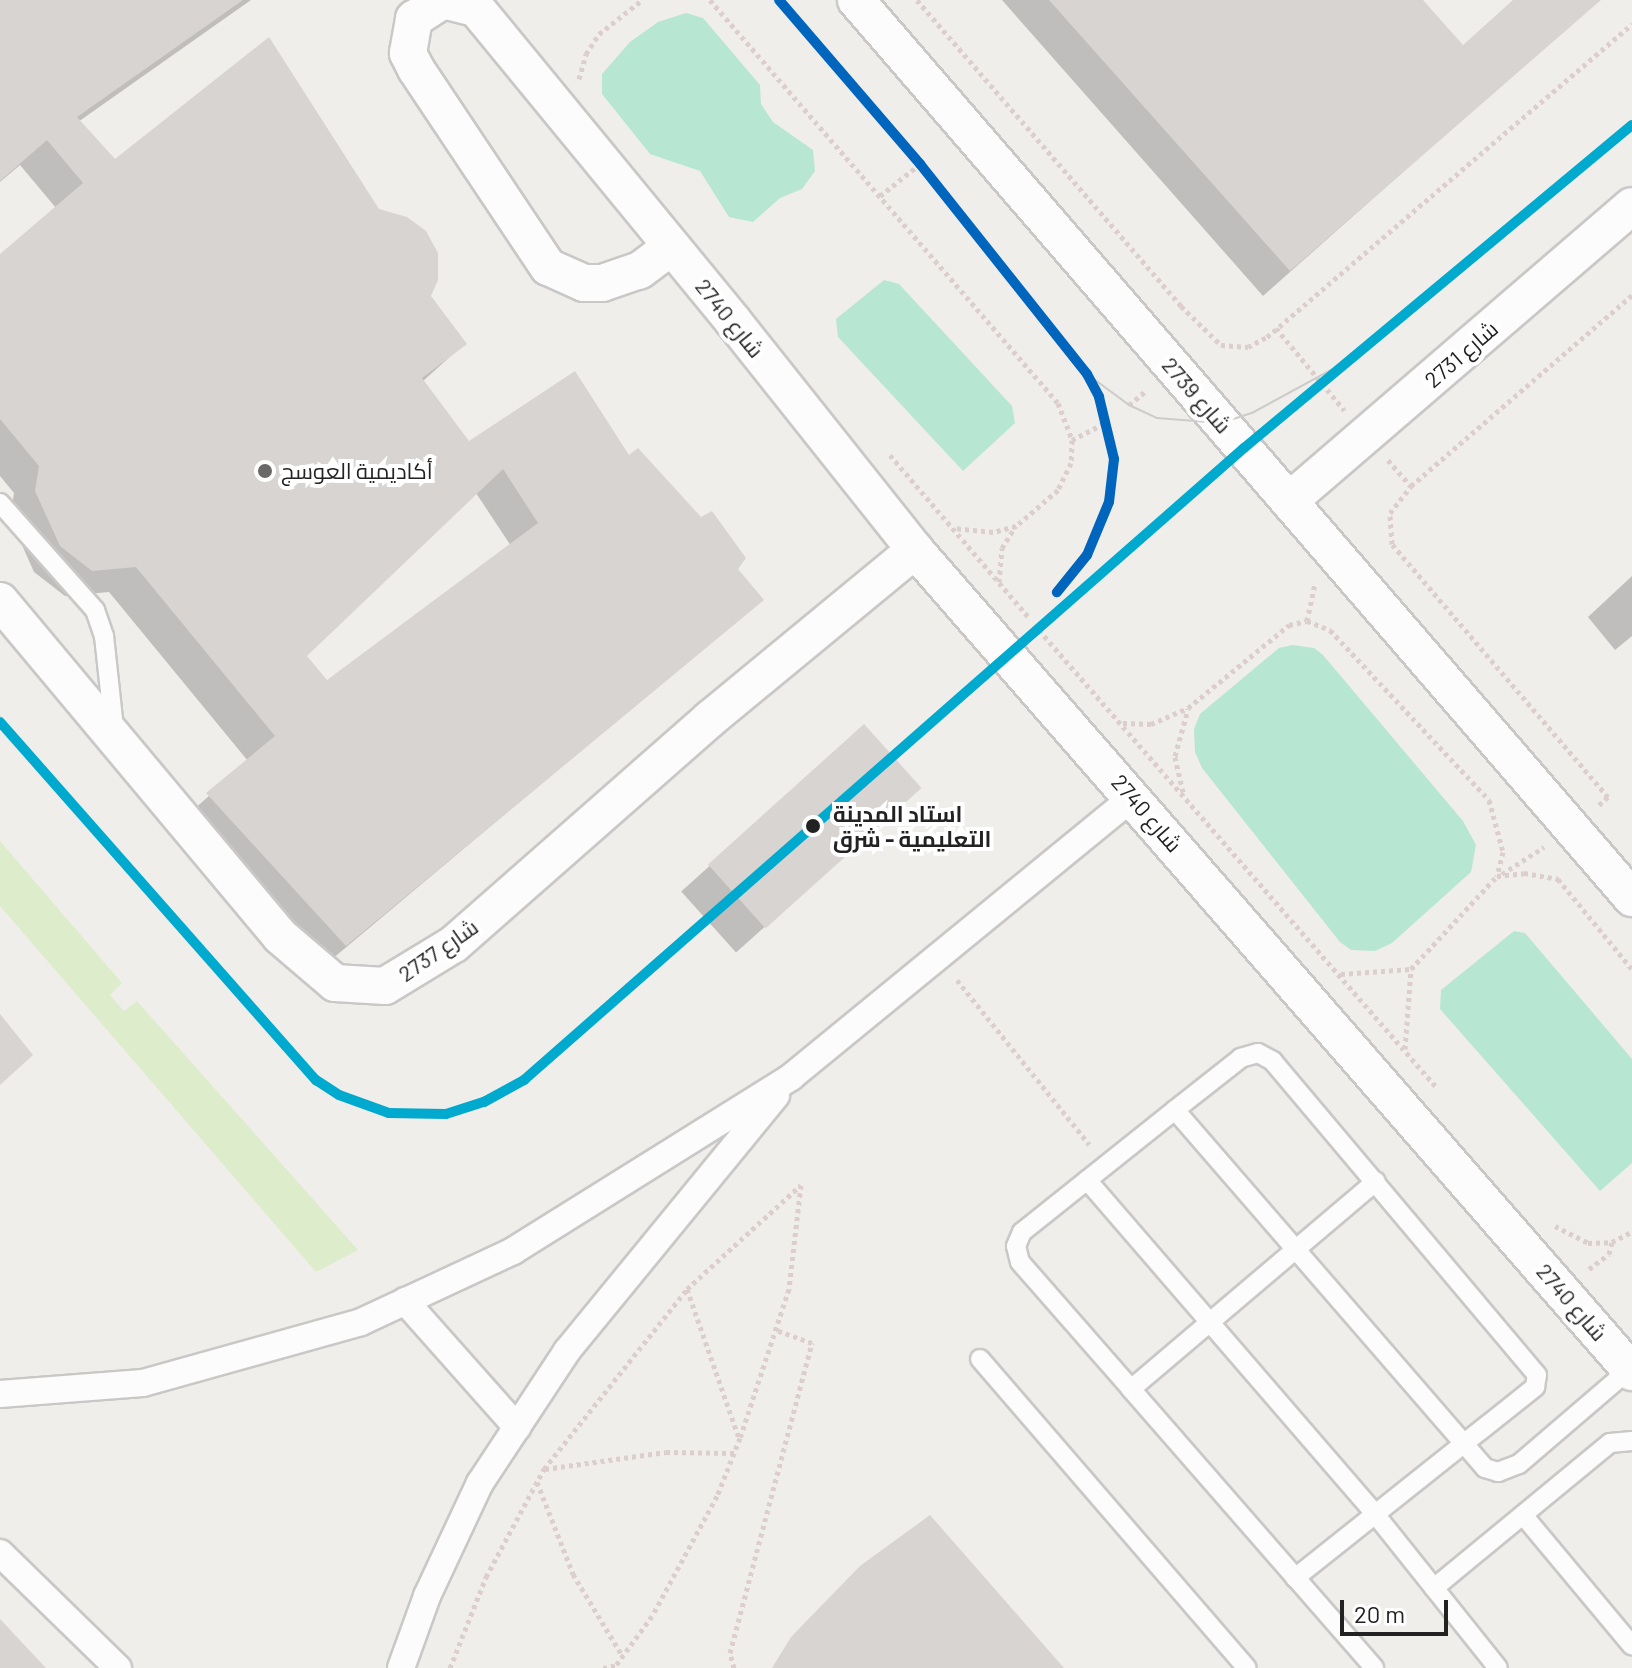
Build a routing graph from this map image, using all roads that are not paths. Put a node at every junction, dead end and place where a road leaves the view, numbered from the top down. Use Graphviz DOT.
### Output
graph roads {
  1 [pos="856,0"];
  2 [pos="1632,206"];
  3 [pos="671,247"];
  4 [pos="1289,501"];
  5 [pos="0,503"];
  6 [pos="915,550"];
  7 [pos="0,601"];
  8 [pos="114,731"];
  9 [pos="1133,797"];
  10 [pos="1632,898"];
  11 [pos="791,1077"];
  12 [pos="1175,1110"];
  13 [pos="1087,1180"];
  14 [pos="1376,1181"];
  15 [pos="1294,1250"];
  16 [pos="405,1301"];
  17 [pos="1210,1322"];
  18 [pos="980,1359"];
  19 [pos="1631,1370"];
  20 [pos="1131,1389"];
  21 [pos="0,1394"];
  22 [pos="517,1427"];
  23 [pos="1632,1441"];
  24 [pos="1461,1445"];
  25 [pos="1375,1514"];
  26 [pos="1523,1515"];
  27 [pos="0,1553"];
  28 [pos="1295,1578"];
  29 [pos="1434,1588"];
  30 [pos="1632,1646"];
  31 [pos="118,1668"];
  32 [pos="401,1668"];
  33 [pos="1247,1668"];
  34 [pos="1374,1668"];
  35 [pos="1498,1668"];
  1 -- 4 [label="street, شارع 2739"];
  2 -- 4 [label="street, شارع 2731"];
  3 -- 3 [label="street, شارع 2740"];
  3 -- 6 [label="street, شارع 2740"];
  4 -- 10 [label="street, شارع 2739"];
  5 -- 8 [label="lane"];
  6 -- 8 [label="street, شارع 2737"];
  6 -- 9 [label="street, شارع 2740"];
  7 -- 8 [label="street, شارع 2737"];
  9 -- 11 [label="street"];
  9 -- 19 [label="street, شارع 2740"];
  11 -- 16 [label="street"];
  11 -- 22 [label="street"];
  12 -- 13 [label="lane"];
  12 -- 14 [label="lane"];
  12 -- 15 [label="lane"];
  13 -- 17 [label="lane"];
  13 -- 20 [label="lane"];
  14 -- 15 [label="lane"];
  14 -- 24 [label="lane"];
  15 -- 17 [label="lane"];
  15 -- 24 [label="lane"];
  16 -- 21 [label="street"];
  16 -- 22 [label="street"];
  17 -- 20 [label="lane"];
  17 -- 25 [label="lane"];
  18 -- 33 [label="lane"];
  19 -- 24 [label="lane"];
  20 -- 28 [label="lane"];
  22 -- 32 [label="street"];
  23 -- 26 [label="lane"];
  24 -- 25 [label="lane"];
  25 -- 28 [label="lane"];
  25 -- 29 [label="lane"];
  26 -- 29 [label="lane"];
  26 -- 30 [label="lane"];
  27 -- 31 [label="street"];
  28 -- 34 [label="lane"];
  29 -- 35 [label="lane"];
}
